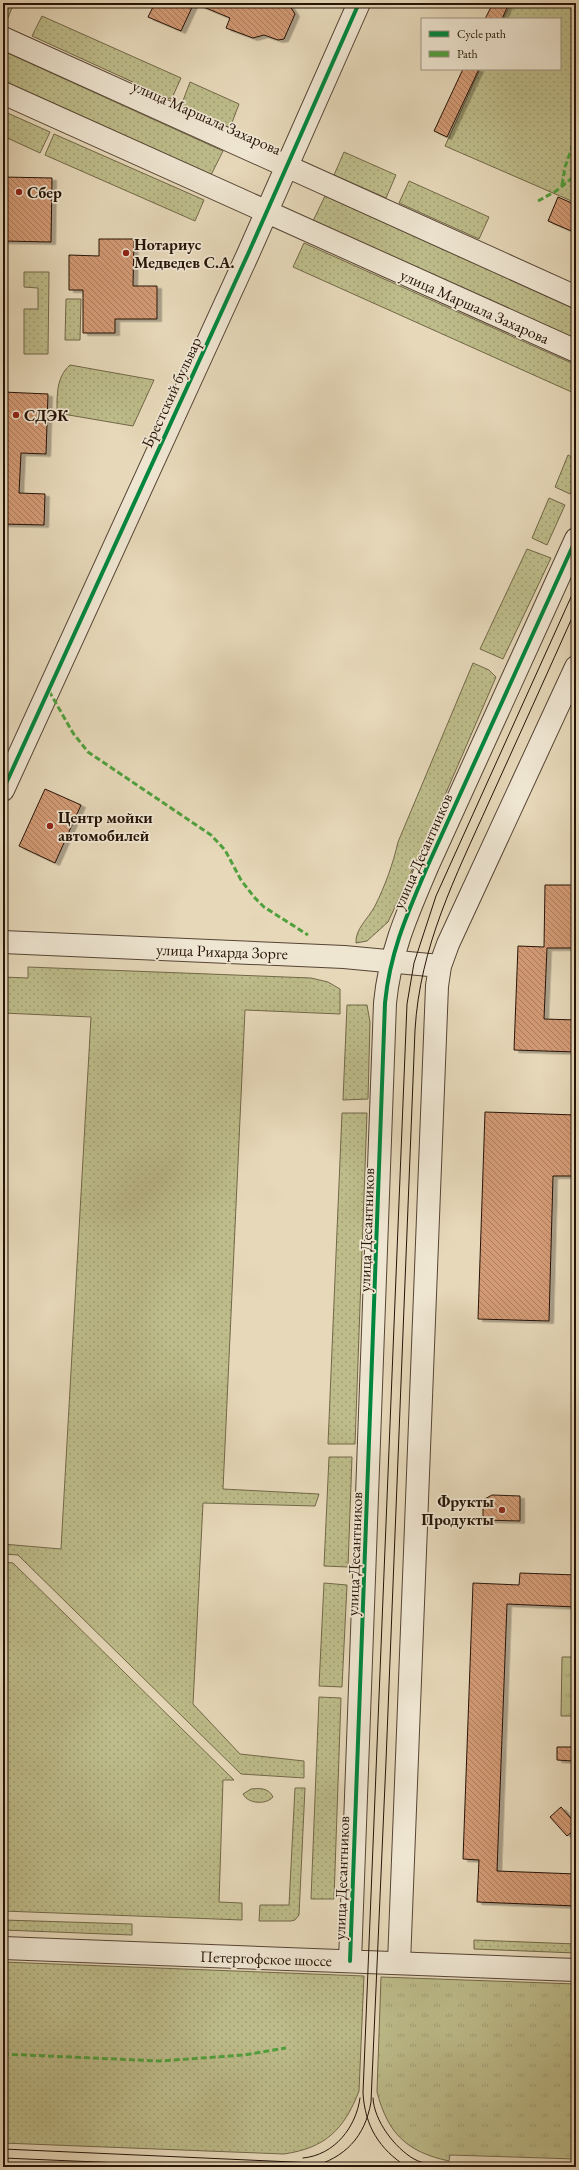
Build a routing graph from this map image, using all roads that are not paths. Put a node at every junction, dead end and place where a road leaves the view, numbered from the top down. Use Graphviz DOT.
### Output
graph roads {
  1 [pos="359,3"];
  2 [pos="3,38"];
  3 [pos="3,93"];
  4 [pos="285,166"];
  5 [pos="266,212"];
  6 [pos="576,297"];
  7 [pos="576,351"];
  8 [pos="576,539"];
  9 [pos="576,667"];
  10 [pos="3,790"];
  11 [pos="3,942"];
  12 [pos="390,961"];
  13 [pos="440,966"];
  14 [pos="3,1948"];
  15 [pos="350,1961"];
  16 [pos="399,1963"];
  17 [pos="576,1970"];
  1 -- 4 [label="street, Брестский бульвар"];
  2 -- 4 [label="street, улица Маршала Захарова"];
  3 -- 5 [label="street, улица Маршала Захарова"];
  4 -- 5 [label="street, Брестский бульвар"];
  4 -- 6 [label="street, улица Маршала Захарова"];
  5 -- 7 [label="street, улица Маршала Захарова"];
  5 -- 10 [label="street, Брестский бульвар"];
  8 -- 12 [label="street, улица Десантников"];
  9 -- 13 [label="street"];
  11 -- 12 [label="street, улица Рихарда Зорге"];
  12 -- 13 [label="street, улица Рихарда Зорге"];
  12 -- 15 [label="street, улица Десантников"];
  13 -- 16 [label="street"];
  14 -- 15 [label="street, Петергофское шоссе"];
  15 -- 16 [label="street, Петергофское шоссе"];
  16 -- 17 [label="street, Петергофское шоссе"];
}
